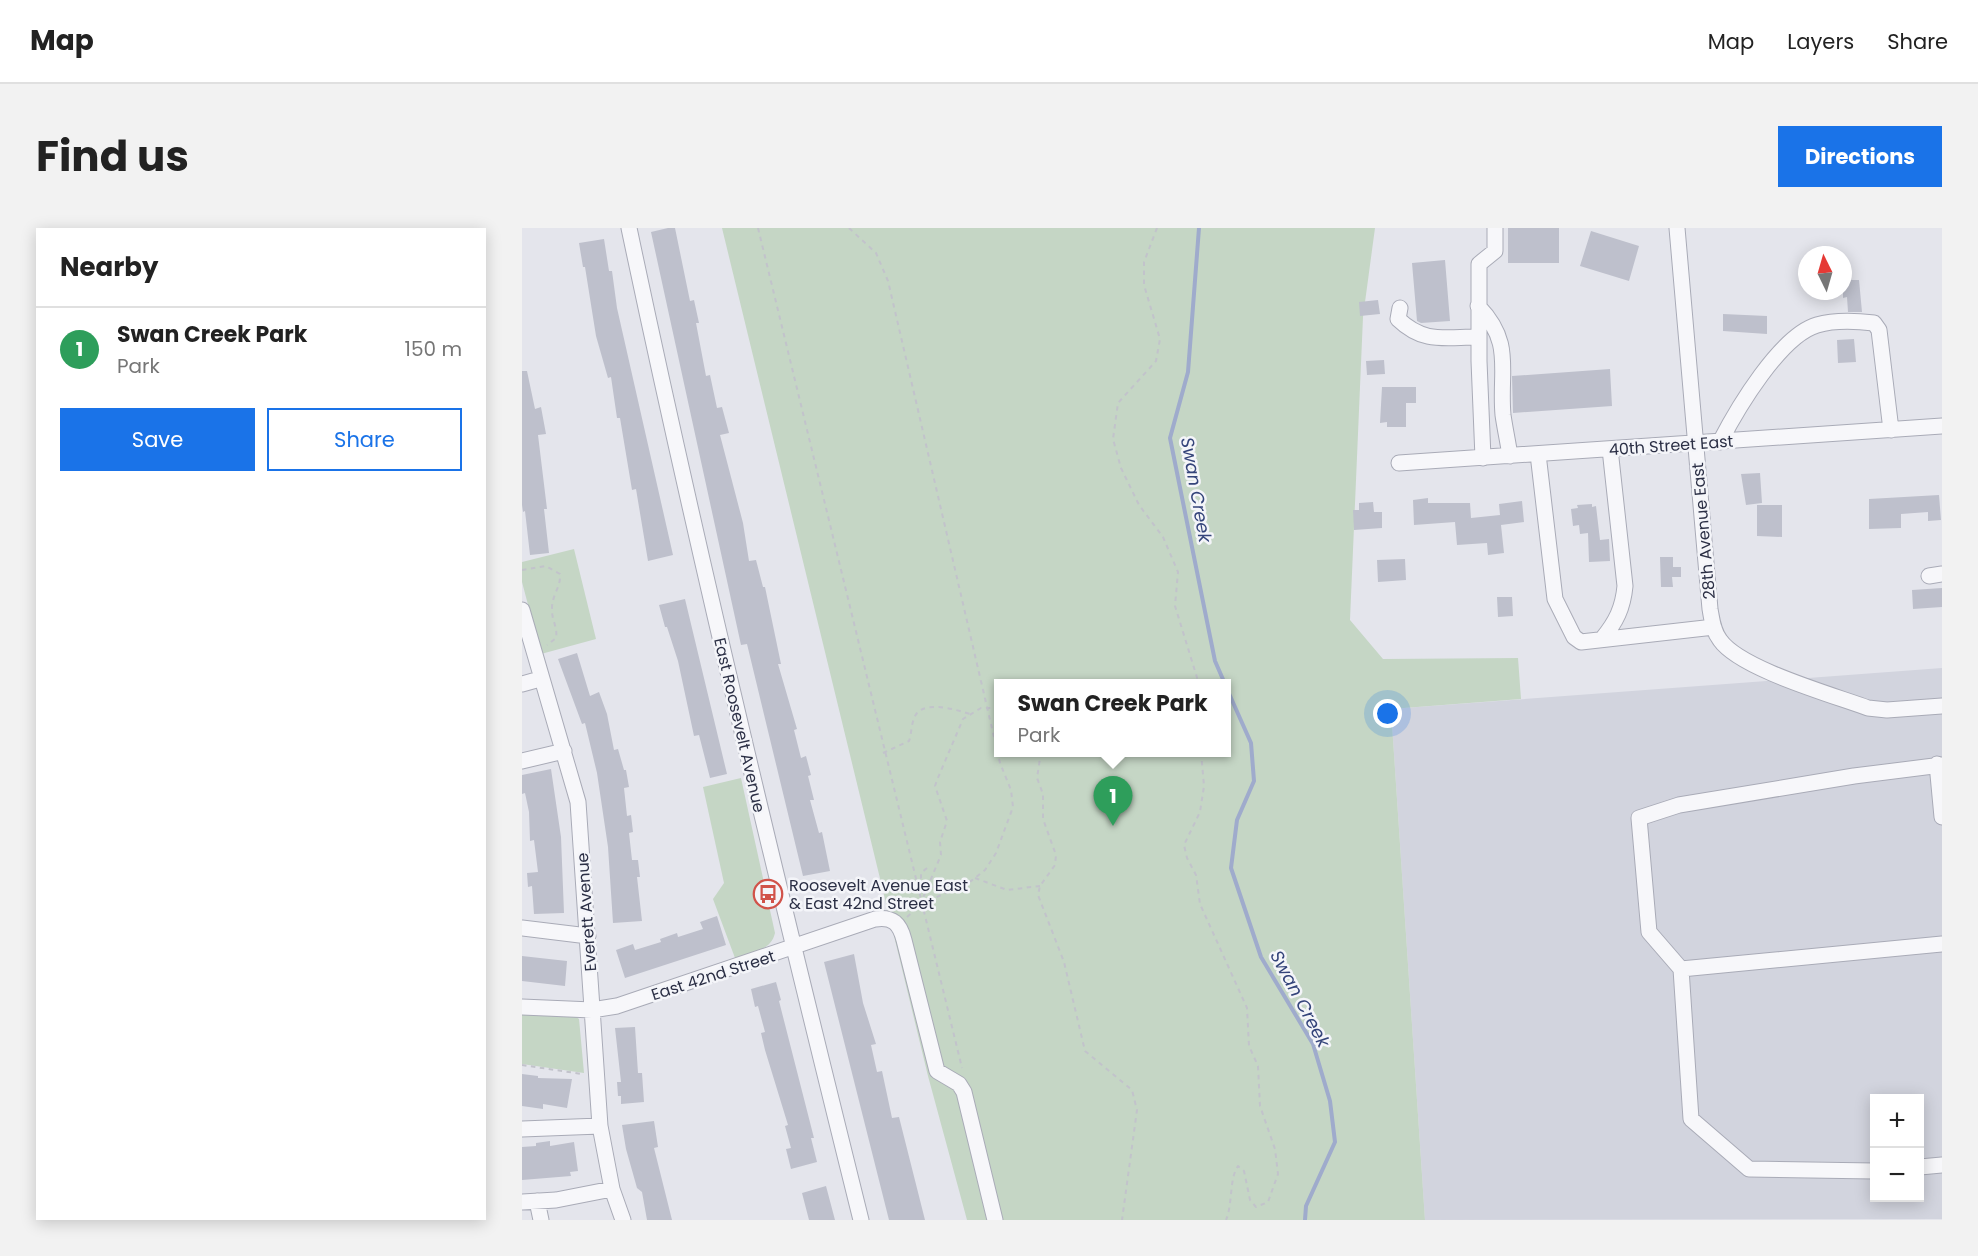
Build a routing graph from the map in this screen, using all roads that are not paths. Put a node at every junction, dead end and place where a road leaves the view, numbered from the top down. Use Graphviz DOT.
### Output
graph roads {
  1 [pos="629,228"];
  2 [pos="1495,228"];
  3 [pos="1677,228"];
  4 [pos="1478,306"];
  5 [pos="1400,308"];
  6 [pos="1478,337"];
  7 [pos="1942,426"];
  8 [pos="1891,430"];
  9 [pos="1720,442"];
  10 [pos="1695,444"];
  11 [pos="1610,449"];
  12 [pos="1538,454"];
  13 [pos="1510,456"];
  14 [pos="1483,458"];
  15 [pos="1400,463"];
  16 [pos="522,610"];
  17 [pos="1714,627"];
  18 [pos="1602,639"];
  19 [pos="540,679"];
  20 [pos="522,684"];
  21 [pos="1942,706"];
  22 [pos="564,751"];
  23 [pos="522,761"];
  24 [pos="1940,765"];
  25 [pos="1942,817"];
  26 [pos="522,928"];
  27 [pos="588,936"];
  28 [pos="1942,944"];
  29 [pos="793,948"];
  30 [pos="1681,969"];
  31 [pos="522,1007"];
  32 [pos="592,1010"];
  33 [pos="600,1126"];
  34 [pos="522,1129"];
  35 [pos="1942,1166"];
  36 [pos="1924,1167"];
  37 [pos="1870,1171"];
  38 [pos="612,1189"];
  39 [pos="529,1202"];
  40 [pos="541,1220"];
  41 [pos="622,1220"];
  42 [pos="861,1220"];
  43 [pos="995,1220"];
  1 -- 29 [label="street, East Roosevelt Avenue"];
  2 -- 4 [label="street"];
  3 -- 10 [label="street, 28th Avenue East"];
  4 -- 6 [label="street"];
  4 -- 13 [label="street"];
  5 -- 6 [label="street"];
  6 -- 14 [label="street"];
  7 -- 8 [label="street, 40th Street East"];
  8 -- 9 [label="street, 40th Street East"];
  8 -- 9 [label="street"];
  9 -- 10 [label="street, 40th Street East"];
  10 -- 11 [label="street, 40th Street East"];
  10 -- 17 [label="street, 28th Avenue East"];
  11 -- 12 [label="street, 40th Street East"];
  11 -- 18 [label="street"];
  12 -- 13 [label="street, 40th Street East"];
  12 -- 18 [label="street"];
  13 -- 14 [label="street, 40th Street East"];
  14 -- 15 [label="street, 40th Street East"];
  16 -- 19 [label="street, Everett Avenue"];
  17 -- 18 [label="street"];
  17 -- 21 [label="street"];
  19 -- 20 [label="street"];
  19 -- 22 [label="street, Everett Avenue"];
  22 -- 23 [label="street"];
  22 -- 27 [label="street, Everett Avenue"];
  24 -- 25 [label="street"];
  24 -- 30 [label="street"];
  26 -- 27 [label="street"];
  27 -- 32 [label="street, Everett Avenue"];
  28 -- 30 [label="street"];
  29 -- 32 [label="street, East 42nd Street"];
  29 -- 42 [label="street, East Roosevelt Avenue"];
  29 -- 43 [label="street, East 42nd Street"];
  30 -- 37 [label="street"];
  31 -- 32 [label="street, East 42nd Street"];
  32 -- 33 [label="street, Everett Avenue"];
  33 -- 34 [label="street"];
  33 -- 38 [label="street, Everett Avenue"];
  35 -- 36 [label="street"];
  38 -- 39 [label="street"];
  38 -- 41 [label="street, Everett Avenue"];
  39 -- 40 [label="street"];
}
